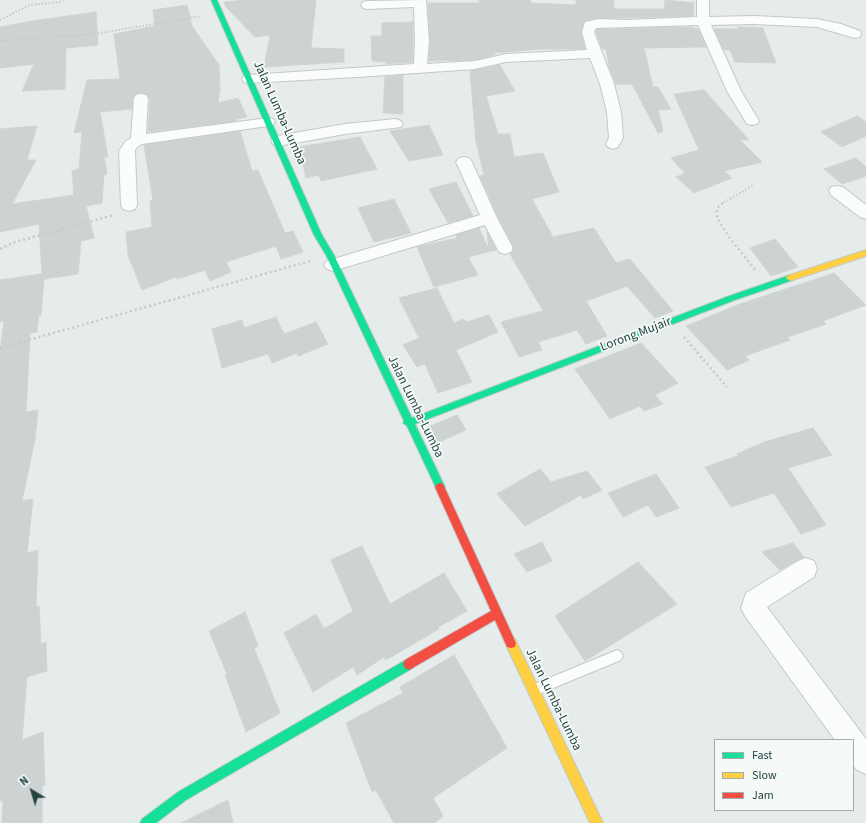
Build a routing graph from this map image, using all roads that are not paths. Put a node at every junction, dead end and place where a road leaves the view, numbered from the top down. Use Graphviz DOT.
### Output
graph roads {
  1 [pos="214,0"];
  2 [pos="702,0"];
  3 [pos="420,2"];
  4 [pos="367,5"];
  5 [pos="703,21"];
  6 [pos="855,34"];
  7 [pos="595,54"];
  8 [pos="420,68"];
  9 [pos="249,79"];
  10 [pos="141,98"];
  11 [pos="752,121"];
  12 [pos="268,122"];
  13 [pos="396,124"];
  14 [pos="138,140"];
  15 [pos="278,141"];
  16 [pos="613,144"];
  17 [pos="464,162"];
  18 [pos="836,191"];
  19 [pos="129,204"];
  20 [pos="866,213"];
  21 [pos="489,218"];
  22 [pos="505,248"];
  23 [pos="866,253"];
  24 [pos="332,260"];
  25 [pos="408,423"];
  26 [pos="806,569"];
  27 [pos="497,613"];
  28 [pos="617,656"];
  29 [pos="534,690"];
  30 [pos="850,739"];
  31 [pos="854,744"];
  32 [pos="866,761"];
  33 [pos="146,823"];
  34 [pos="597,823"];
  1 -- 9 [label="street, Jalan Lumba-Lumba"];
  2 -- 5 [label="street"];
  3 -- 4 [label="street"];
  3 -- 8 [label="street"];
  5 -- 6 [label="street"];
  5 -- 7 [label="street"];
  5 -- 11 [label="street"];
  7 -- 8 [label="street"];
  7 -- 16 [label="street"];
  8 -- 9 [label="street"];
  9 -- 12 [label="street, Jalan Lumba-Lumba"];
  10 -- 14 [label="street"];
  12 -- 14 [label="street"];
  12 -- 15 [label="street, Jalan Lumba-Lumba"];
  13 -- 15 [label="street"];
  14 -- 19 [label="street"];
  15 -- 24 [label="street, Jalan Lumba-Lumba"];
  17 -- 21 [label="street"];
  18 -- 20 [label="street"];
  21 -- 22 [label="street"];
  21 -- 24 [label="street"];
  23 -- 25 [label="street, Lorong Mujair"];
  24 -- 25 [label="street, Jalan Lumba-Lumba"];
  25 -- 27 [label="street, Jalan Lumba-Lumba"];
  26 -- 30 [label="street"];
  27 -- 29 [label="street, Jalan Lumba-Lumba"];
  27 -- 33 [label="street"];
  28 -- 29 [label="lane"];
  29 -- 34 [label="street, Jalan Lumba-Lumba"];
  31 -- 32 [label="street"];
}
